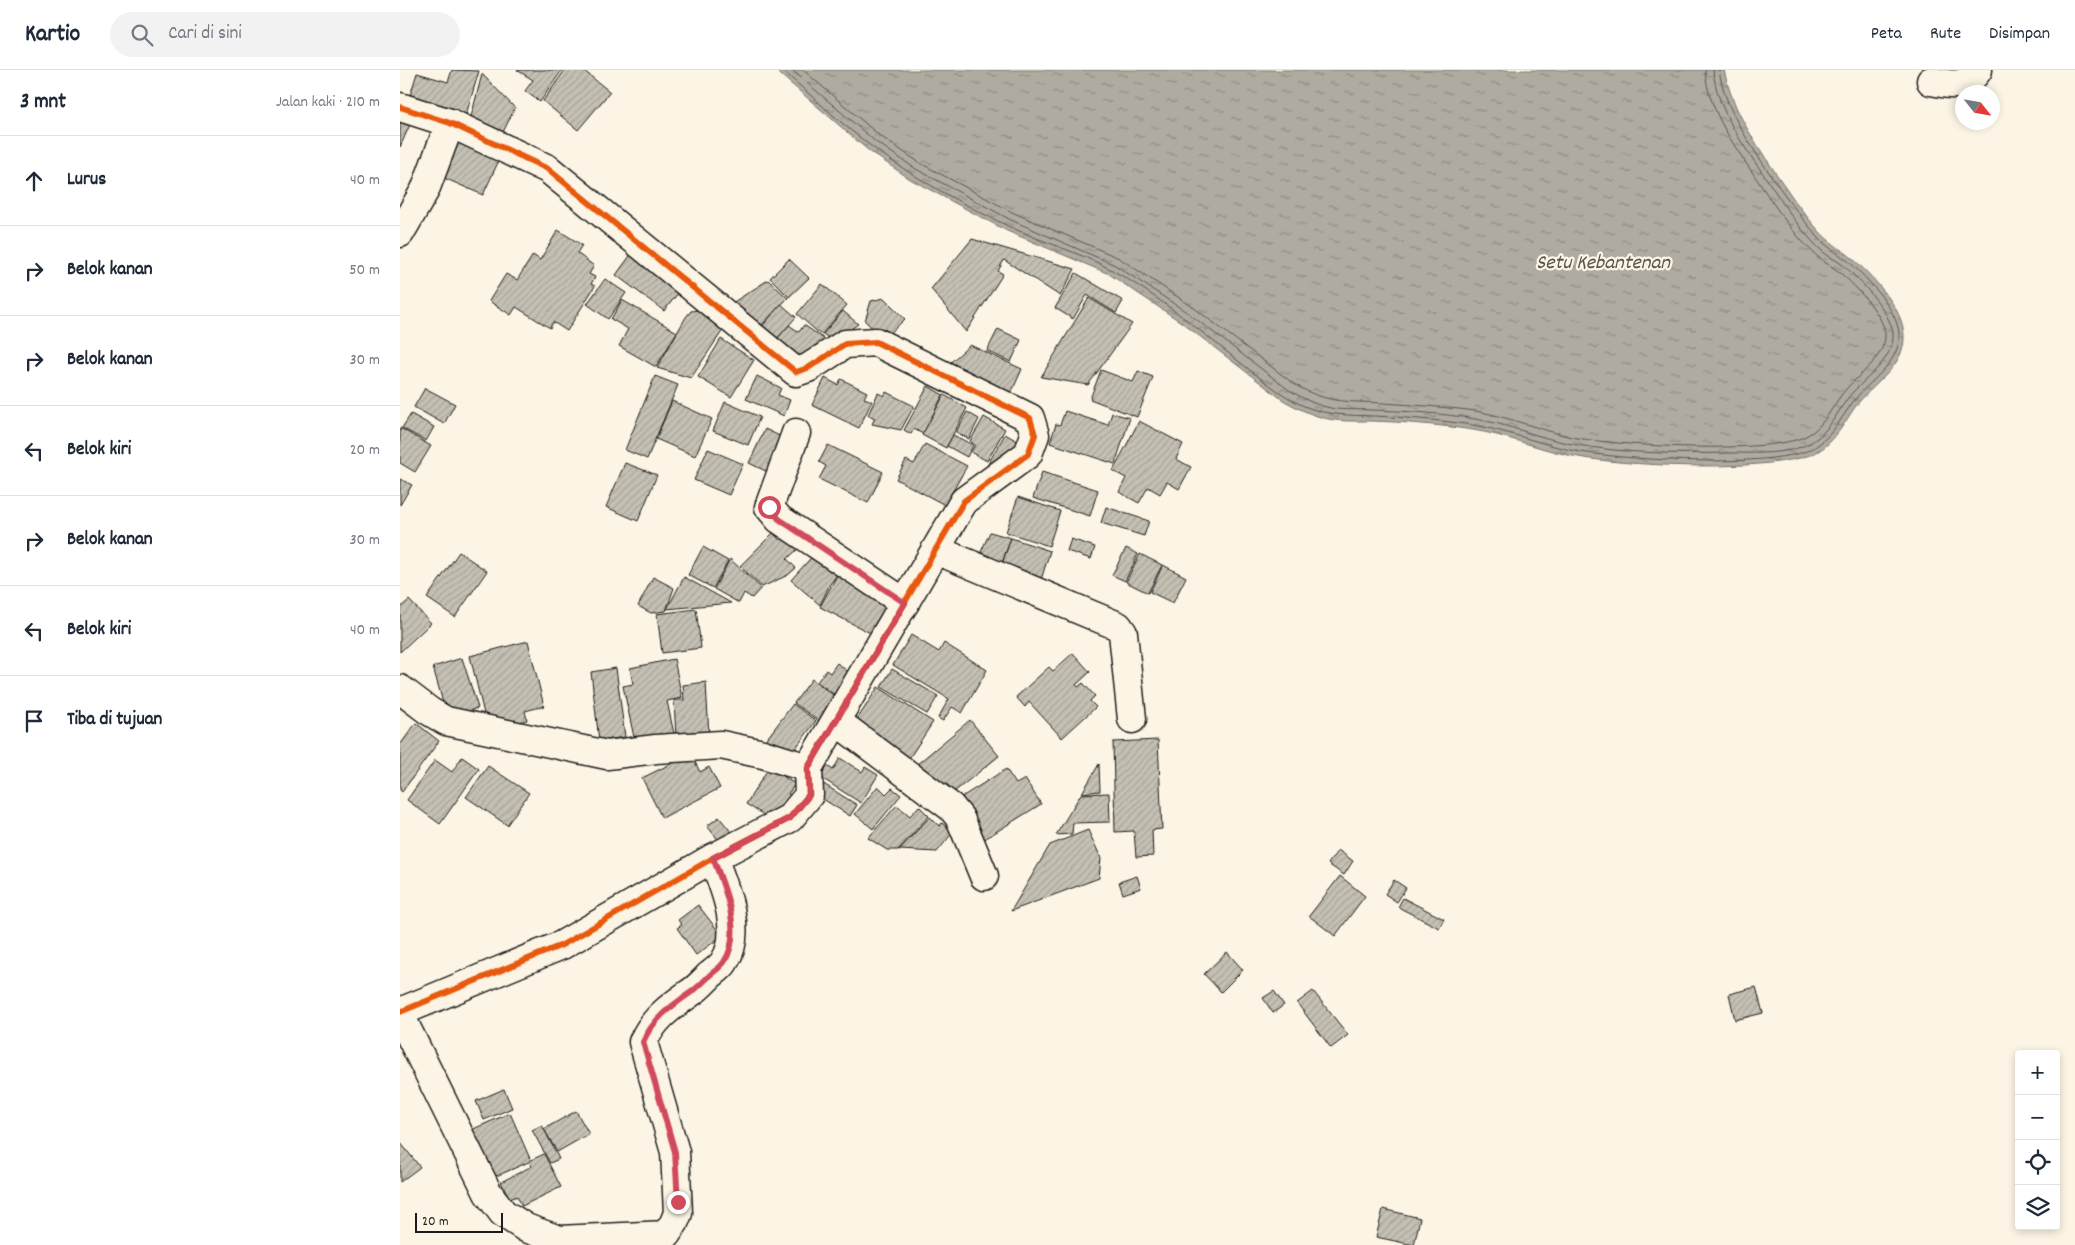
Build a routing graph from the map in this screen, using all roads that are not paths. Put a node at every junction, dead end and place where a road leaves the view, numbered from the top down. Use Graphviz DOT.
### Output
graph roads {
  1 [pos="1978,70"];
  2 [pos="1931,81"];
  3 [pos="400,107"];
  4 [pos="450,123"];
  5 [pos="400,233"];
  6 [pos="796,433"];
  7 [pos="936,550"];
  8 [pos="905,603"];
  9 [pos="405,701"];
  10 [pos="1132,720"];
  11 [pos="836,721"];
  12 [pos="808,768"];
  13 [pos="713,858"];
  14 [pos="984,876"];
  15 [pos="400,1013"];
  1 -- 2 [label="street"];
  3 -- 4 [label="street"];
  4 -- 5 [label="street"];
  4 -- 7 [label="street"];
  6 -- 8 [label="street"];
  7 -- 8 [label="street"];
  7 -- 10 [label="street"];
  8 -- 11 [label="street"];
  9 -- 12 [label="street"];
  11 -- 12 [label="street"];
  11 -- 14 [label="street"];
  12 -- 13 [label="street"];
  13 -- 15 [label="street"];
  13 -- 15 [label="street"];
}
